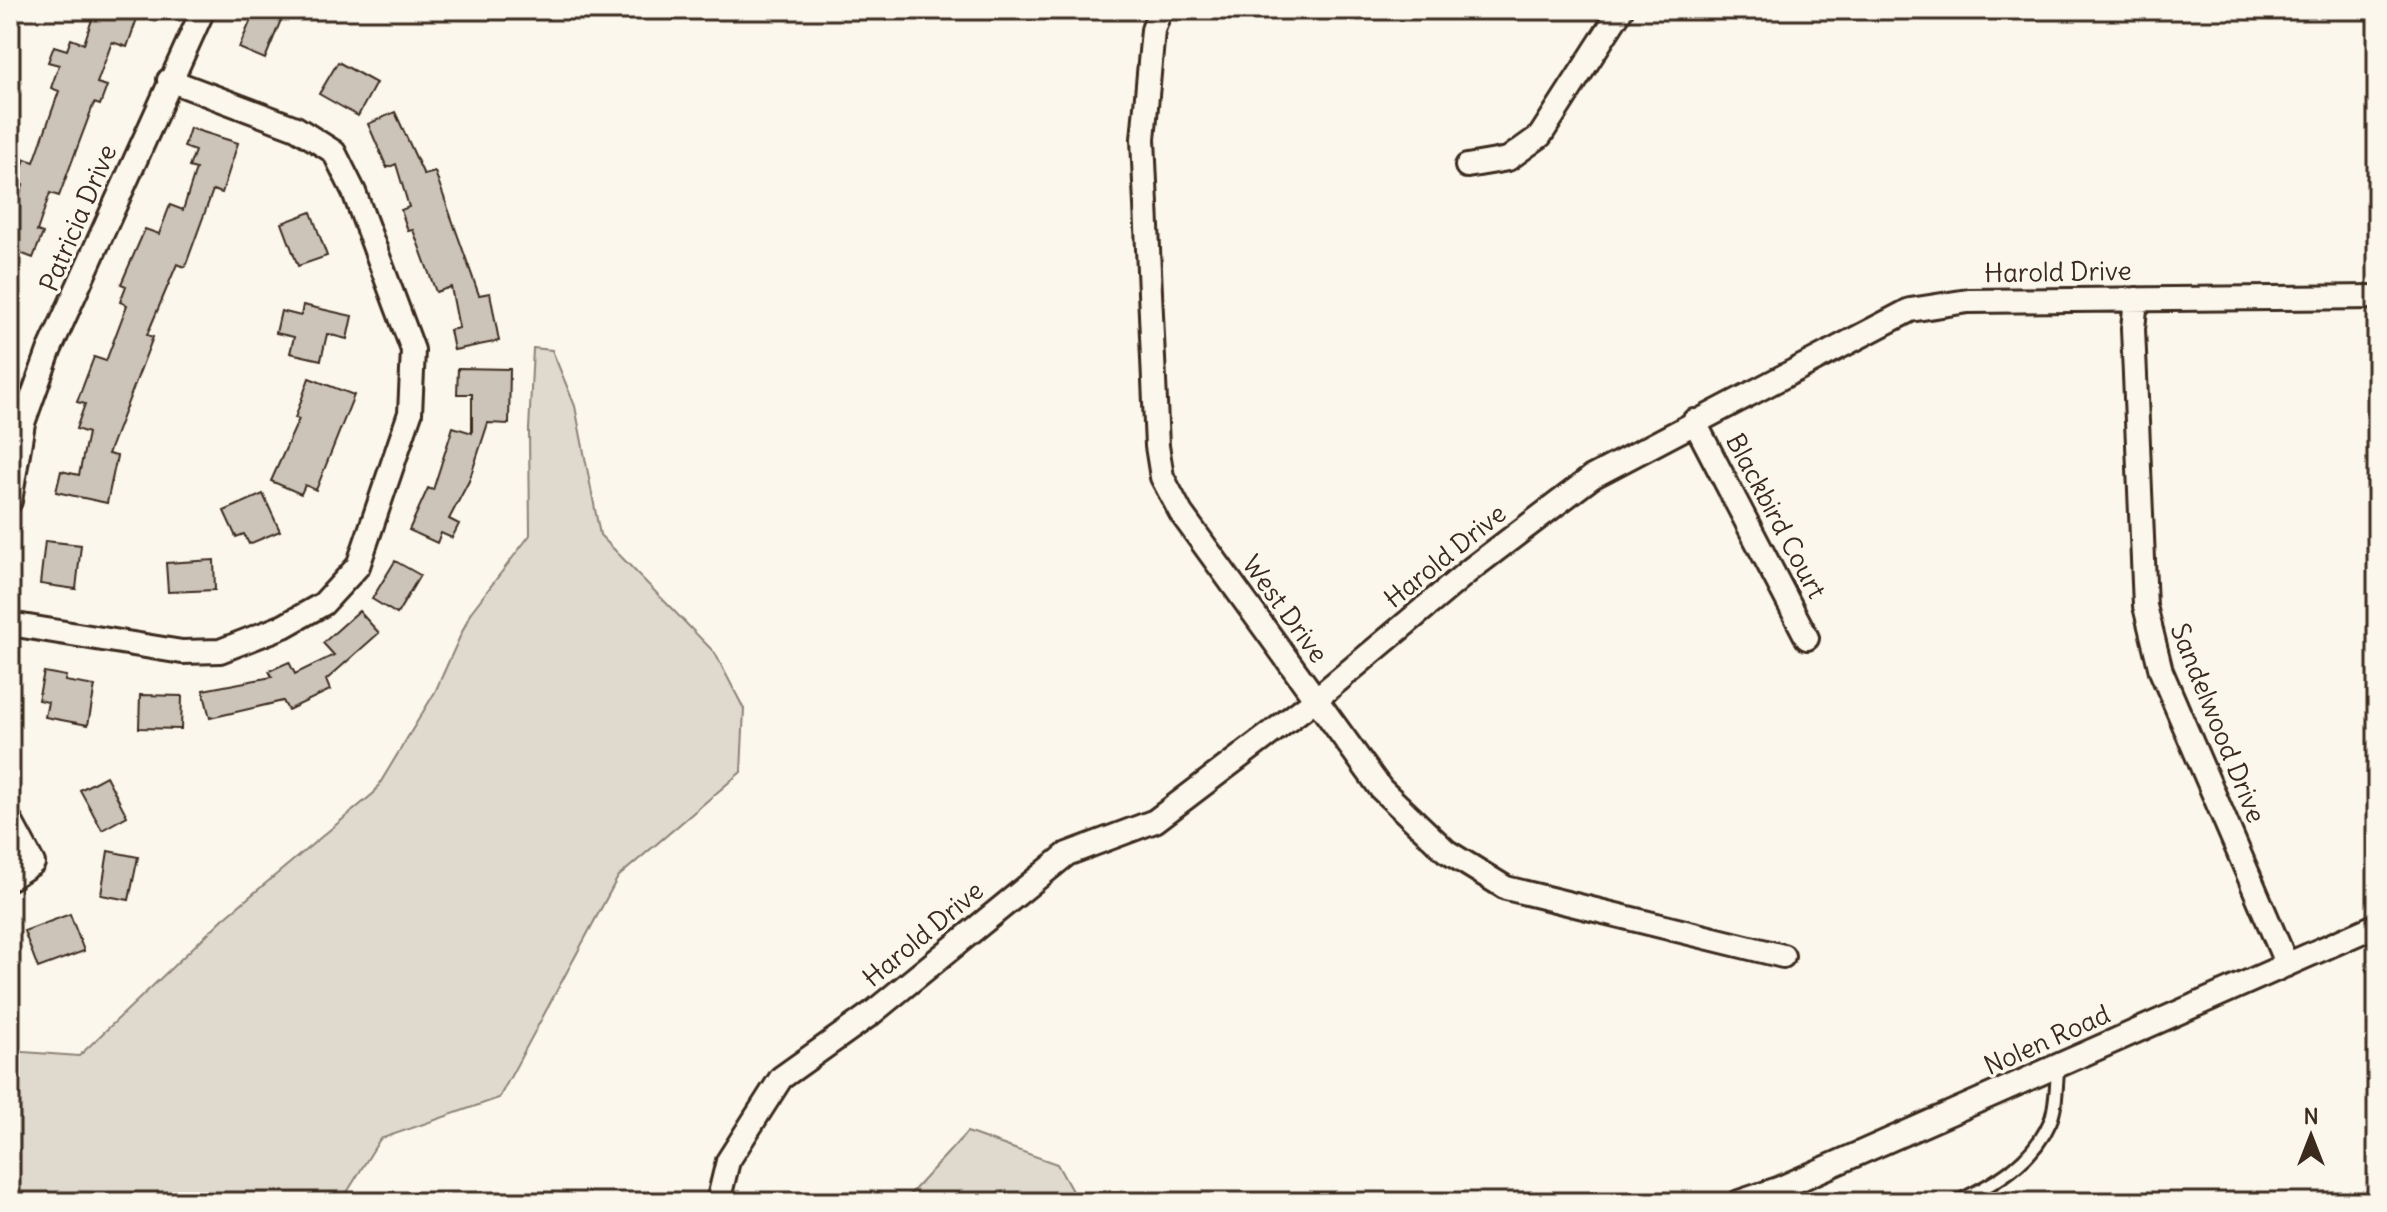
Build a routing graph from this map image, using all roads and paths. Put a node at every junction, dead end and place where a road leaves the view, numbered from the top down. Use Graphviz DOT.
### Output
graph roads {
  1 [pos="203,10"];
  2 [pos="1160,10"];
  3 [pos="1621,10"];
  4 [pos="169,80"];
  5 [pos="1467,166"];
  6 [pos="2377,297"];
  7 [pos="2136,299"];
  8 [pos="1694,421"];
  9 [pos="10,501"];
  10 [pos="10,624"];
  11 [pos="1807,638"];
  12 [pos="1316,699"];
  13 [pos="10,820"];
  14 [pos="10,878"];
  15 [pos="2377,925"];
  16 [pos="1783,956"];
  17 [pos="2287,965"];
  18 [pos="2058,1066"];
  19 [pos="718,1202"];
  20 [pos="1739,1202"];
  21 [pos="1957,1202"];
  1 -- 4 [label="street, Patricia Drive"];
  2 -- 12 [label="street, West Drive"];
  3 -- 5 [label="street"];
  4 -- 9 [label="street, Patricia Drive"];
  4 -- 10 [label="street"];
  6 -- 7 [label="street, Harold Drive"];
  7 -- 8 [label="street, Harold Drive"];
  7 -- 17 [label="street, Sandelwood Drive"];
  8 -- 11 [label="street, Blackbird Court"];
  8 -- 12 [label="street, Harold Drive"];
  12 -- 16 [label="street, West Drive"];
  12 -- 19 [label="street, Harold Drive"];
  13 -- 14 [label="street"];
  15 -- 17 [label="street, Nolen Road"];
  17 -- 18 [label="street, Nolen Road"];
  18 -- 20 [label="street, Nolen Road"];
  18 -- 21 [label="lane"];
}
